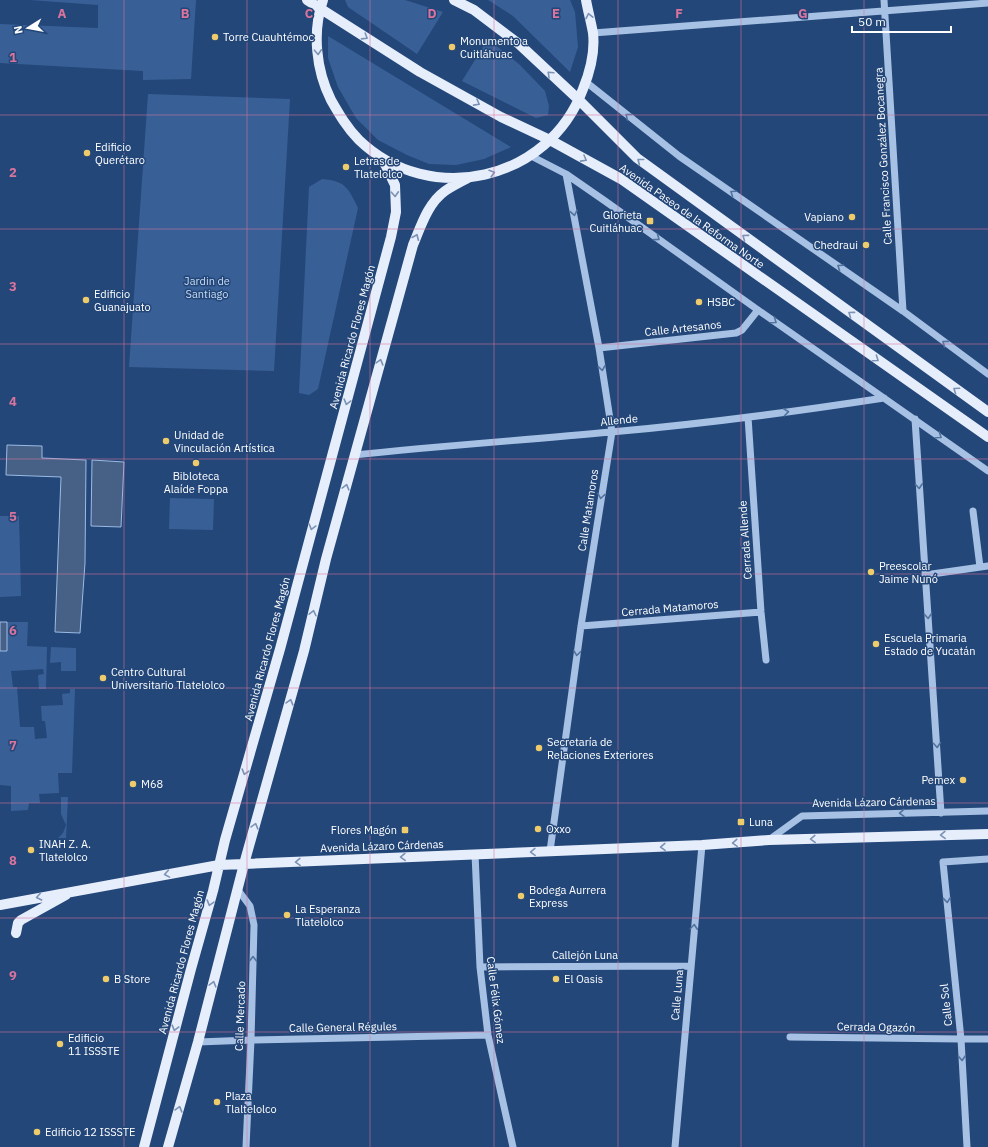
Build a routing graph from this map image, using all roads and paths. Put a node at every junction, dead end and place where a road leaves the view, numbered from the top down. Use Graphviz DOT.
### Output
graph roads {
  1 [pos="307,0"];
  2 [pos="454,0"];
  3 [pos="586,0"];
  4 [pos="884,0"];
  5 [pos="988,3"];
  6 [pos="321,4"];
  7 [pos="885,11"];
  8 [pos="593,33"];
  9 [pos="586,82"];
  10 [pos="579,100"];
  11 [pos="550,140"];
  12 [pos="531,156"];
  13 [pos="382,158"];
  14 [pos="566,174"];
  15 [pos="468,178"];
  16 [pos="758,310"];
  17 [pos="903,311"];
  18 [pos="599,348"];
  19 [pos="988,374"];
  20 [pos="884,398"];
  21 [pos="988,412"];
  22 [pos="748,417"];
  23 [pos="915,419"];
  24 [pos="612,432"];
  25 [pos="988,438"];
  26 [pos="354,455"];
  27 [pos="988,471"];
  28 [pos="973,511"];
  29 [pos="988,566"];
  30 [pos="980,567"];
  31 [pos="925,575"];
  32 [pos="761,612"];
  33 [pos="581,626"];
  34 [pos="766,660"];
  35 [pos="988,811"];
  36 [pos="942,812"];
  37 [pos="988,834"];
  38 [pos="769,840"];
  39 [pos="702,845"];
  40 [pos="550,851"];
  41 [pos="475,854"];
  42 [pos="988,859"];
  43 [pos="244,864"];
  44 [pos="219,865"];
  45 [pos="74,890"];
  46 [pos="238,890"];
  47 [pos="0,905"];
  48 [pos="16,933"];
  49 [pos="691,966"];
  50 [pos="480,967"];
  51 [pos="488,1035"];
  52 [pos="790,1036"];
  53 [pos="988,1039"];
  54 [pos="251,1040"];
  55 [pos="961,1040"];
  56 [pos="198,1042"];
  57 [pos="144,1147"];
  58 [pos="168,1147"];
  59 [pos="246,1147"];
  60 [pos="513,1147"];
  61 [pos="675,1147"];
  62 [pos="967,1147"];
  1 -- 6 [label="main road, Avenida Paseo de la Reforma Norte"];
  10 -- 2 [label="main road, Avenida Paseo de la Reforma Norte, one-way"];
  8 -- 3 [label="main road, one-way"];
  4 -- 7 [label="street, Calle Francisco González Bocanegra"];
  5 -- 7 [label="street"];
  6 -- 11 [label="main road, Avenida Paseo de la Reforma Norte, one-way"];
  6 -- 13 [label="main road, one-way"];
  7 -- 8 [label="street"];
  7 -- 17 [label="street, Calle Francisco González Bocanegra"];
  8 -- 9 [label="main road"];
  9 -- 10 [label="main road"];
  17 -- 9 [label="street, one-way"];
  10 -- 11 [label="main road"];
  21 -- 10 [label="main road, Avenida Paseo de la Reforma Norte, one-way"];
  11 -- 12 [label="main road"];
  11 -- 25 [label="main road, Avenida Paseo de la Reforma Norte, one-way"];
  12 -- 14 [label="street"];
  15 -- 12 [label="main road, one-way"];
  13 -- 15 [label="main road"];
  13 -- 44 [label="main road, Avenida Ricardo Flores Magón, one-way"];
  14 -- 16 [label="street, one-way"];
  14 -- 18 [label="street, Calle Matamoros, one-way"];
  26 -- 15 [label="main road, one-way"];
  16 -- 18 [label="street, Calle Artesanos"];
  16 -- 20 [label="street, one-way"];
  19 -- 17 [label="street, one-way"];
  18 -- 24 [label="street, Calle Matamoros, one-way"];
  22 -- 20 [label="street, Allende, one-way"];
  20 -- 23 [label="street"];
  22 -- 24 [label="street, Allende"];
  22 -- 32 [label="street, Cerrada Allende"];
  23 -- 27 [label="street, one-way"];
  23 -- 31 [label="street, one-way"];
  24 -- 26 [label="street, Allende"];
  24 -- 33 [label="street, Calle Matamoros, one-way"];
  43 -- 26 [label="main road, one-way"];
  28 -- 30 [label="street"];
  29 -- 30 [label="street"];
  30 -- 31 [label="street"];
  31 -- 36 [label="street, one-way"];
  32 -- 33 [label="street, Cerrada Matamoros"];
  32 -- 34 [label="street, Cerrada Allende"];
  33 -- 40 [label="street, Calle Matamoros, one-way"];
  35 -- 36 [label="street, Avenida Lázaro Cárdenas"];
  36 -- 38 [label="street, Avenida Lázaro Cárdenas, one-way"];
  37 -- 38 [label="main road, Avenida Lázaro Cárdenas, one-way"];
  38 -- 39 [label="main road, Avenida Lázaro Cárdenas, one-way"];
  39 -- 40 [label="main road, Avenida Lázaro Cárdenas, one-way"];
  49 -- 39 [label="street, Calle Luna, one-way"];
  40 -- 41 [label="main road, Avenida Lázaro Cárdenas, one-way"];
  41 -- 43 [label="main road, Avenida Lázaro Cárdenas, one-way"];
  41 -- 50 [label="street, Calle Félix Gómez"];
  42 -- 55 [label="street, Calle Sol, one-way"];
  43 -- 44 [label="main road, Avenida Lázaro Cárdenas"];
  43 -- 46 [label="main road"];
  44 -- 45 [label="main road, Avenida Lázaro Cárdenas, one-way"];
  44 -- 57 [label="main road, Avenida Ricardo Flores Magón, one-way"];
  45 -- 47 [label="main road, Avenida Lázaro Cárdenas, one-way"];
  45 -- 48 [label="main road"];
  54 -- 46 [label="street, Calle Mercado, one-way"];
  56 -- 46 [label="main road, one-way"];
  49 -- 50 [label="street, Callejón Luna"];
  49 -- 61 [label="street, Calle Luna"];
  50 -- 51 [label="street, Calle Félix Gómez"];
  51 -- 54 [label="street, Calle General Régules"];
  51 -- 60 [label="street, Calle Félix Gómez"];
  52 -- 55 [label="street, Cerrada Ogazón"];
  53 -- 55 [label="street, Cerrada Ogazón"];
  54 -- 56 [label="street, Calle General Régules"];
  54 -- 59 [label="street, Calle Mercado"];
  55 -- 62 [label="street, Calle Sol, one-way"];
  58 -- 56 [label="main road, one-way"];
}
